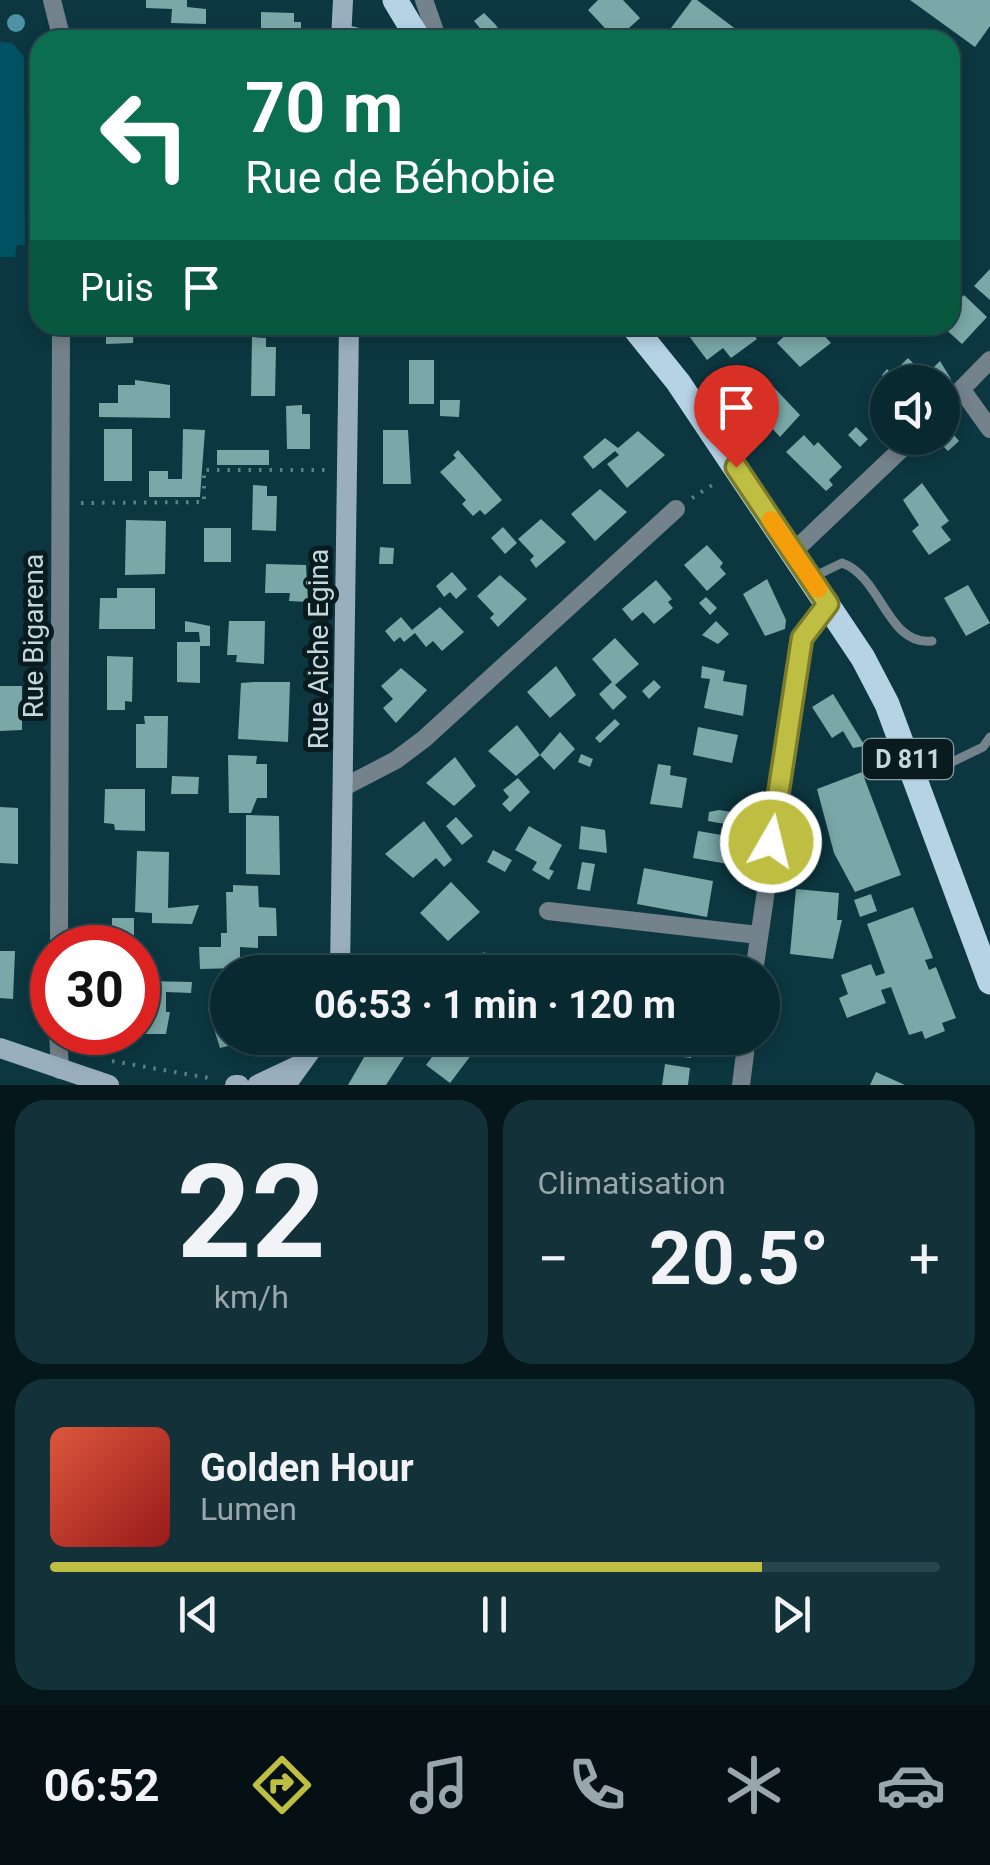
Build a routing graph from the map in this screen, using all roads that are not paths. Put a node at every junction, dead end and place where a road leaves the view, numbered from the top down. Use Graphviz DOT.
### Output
graph roads {
  1 [pos="52,0"];
  2 [pos="344,0"];
  3 [pos="395,0"];
  4 [pos="424,0"];
  5 [pos="60,30"];
  6 [pos="342,30"];
  7 [pos="413,30"];
  8 [pos="419,30"];
  9 [pos="419,30"];
  10 [pos="61,335"];
  11 [pos="348,335"];
  12 [pos="640,335"];
  13 [pos="990,360"];
  14 [pos="962,390"];
  15 [pos="990,429"];
  16 [pos="894,455"];
  17 [pos="676,509"];
  18 [pos="793,552"];
  19 [pos="811,578"];
  20 [pos="828,604"];
  21 [pos="932,641"];
  22 [pos="990,737"];
  23 [pos="916,779"];
  24 [pos="346,786"];
  25 [pos="548,911"];
  26 [pos="58,925"];
  27 [pos="758,936"];
  28 [pos="341,955"];
  29 [pos="756,955"];
  30 [pos="990,982"];
  31 [pos="0,1048"];
  32 [pos="59,1055"];
  33 [pos="308,1055"];
  34 [pos="745,1055"];
  35 [pos="303,1063"];
  36 [pos="60,1070"];
  37 [pos="110,1085"];
  38 [pos="257,1085"];
  39 [pos="286,1085"];
  40 [pos="741,1085"];
  1 -- 5 [label="street"];
  2 -- 6 [label="street"];
  3 -- 7 [label="main road"];
  4 -- 8 [label="street"];
  4 -- 9 [label="street"];
  10 -- 26 [label="street, Rue Bigarena"];
  11 -- 24 [label="street, Rue Aiche Egina"];
  12 -- 18 [label="main road, D 811"];
  13 -- 14 [label="street"];
  14 -- 15 [label="street"];
  16 -- 18 [label="street"];
  17 -- 24 [label="street"];
  18 -- 19 [label="main road, D 811"];
  19 -- 20 [label="main road, D 811"];
  19 -- 21 [label="lane"];
  20 -- 23 [label="main road, D 811"];
  20 -- 27 [label="street"];
  22 -- 23 [label="lane"];
  23 -- 30 [label="main road, D 811"];
  24 -- 28 [label="street, Rue Aiche Egina"];
  25 -- 27 [label="street"];
  27 -- 29 [label="street"];
  31 -- 36 [label="street"];
  32 -- 36 [label="street"];
  33 -- 35 [label="street"];
  34 -- 40 [label="street"];
  35 -- 38 [label="street"];
  35 -- 39 [label="street"];
  36 -- 37 [label="street"];
}
